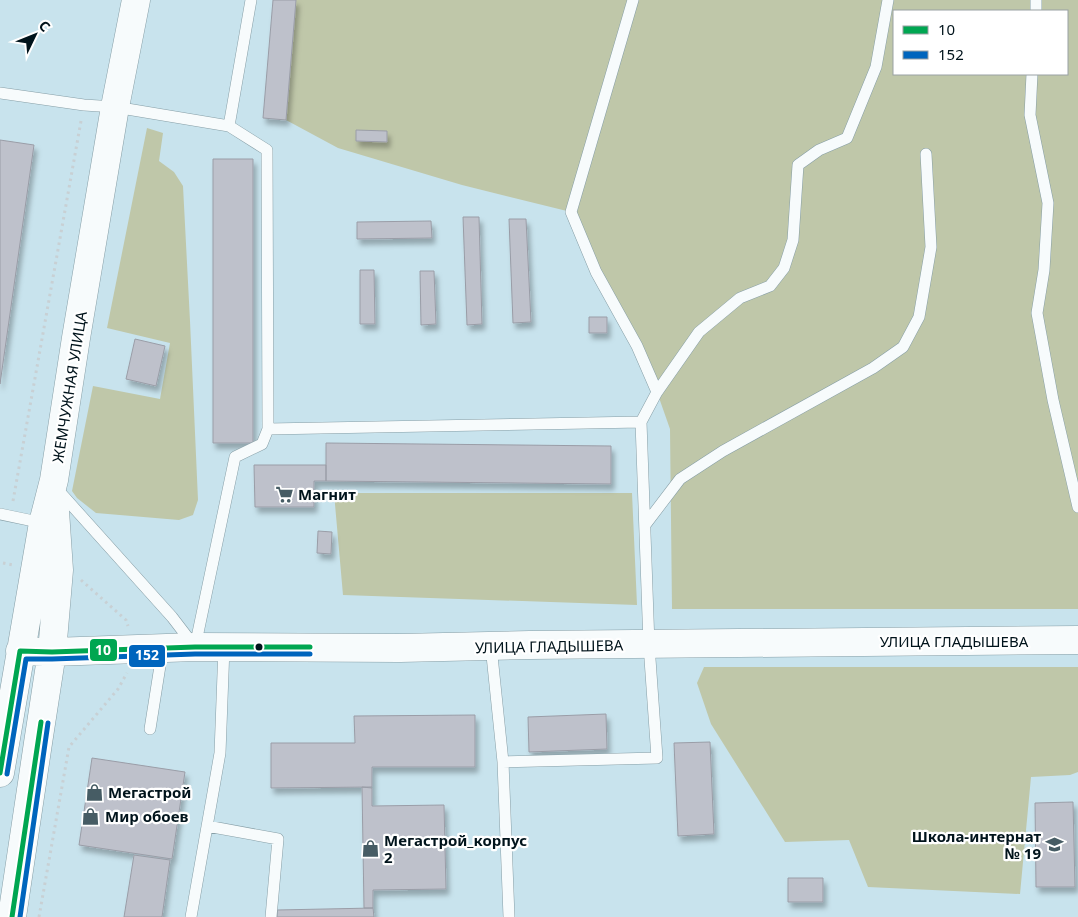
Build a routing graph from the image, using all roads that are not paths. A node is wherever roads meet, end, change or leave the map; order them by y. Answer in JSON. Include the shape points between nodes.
{"nodes":[{"id":1,"x":136,"y":0,"type":"edge"},
{"id":2,"x":251,"y":0,"type":"edge"},
{"id":3,"x":633,"y":0,"type":"edge"},
{"id":4,"x":888,"y":0,"type":"edge"},
{"id":5,"x":1032,"y":75,"type":"edge"},
{"id":6,"x":0,"y":93,"type":"edge"},
{"id":7,"x":115,"y":107,"type":"junction"},
{"id":8,"x":229,"y":126,"type":"junction"},
{"id":9,"x":926,"y":154,"type":"dead end"},
{"id":10,"x":656,"y":392,"type":"junction"},
{"id":11,"x":641,"y":422,"type":"junction"},
{"id":12,"x":268,"y":429,"type":"junction"},
{"id":13,"x":54,"y":482,"type":"junction"},
{"id":14,"x":1078,"y":507,"type":"edge"},
{"id":15,"x":5,"y":515,"type":"edge"},
{"id":16,"x":43,"y":523,"type":"junction"},
{"id":17,"x":645,"y":525,"type":"junction"},
{"id":18,"x":1078,"y":640,"type":"edge"},
{"id":19,"x":649,"y":645,"type":"junction"},
{"id":20,"x":491,"y":646,"type":"junction"},
{"id":21,"x":195,"y":647,"type":"junction"},
{"id":22,"x":224,"y":647,"type":"junction"},
{"id":23,"x":163,"y":648,"type":"junction"},
{"id":24,"x":20,"y":651,"type":"junction"},
{"id":25,"x":52,"y":652,"type":"junction"},
{"id":26,"x":150,"y":729,"type":"dead end"},
{"id":27,"x":503,"y":762,"type":"junction"},
{"id":28,"x":0,"y":773,"type":"edge"},
{"id":29,"x":207,"y":826,"type":"junction"},
{"id":30,"x":12,"y":917,"type":"edge"},
{"id":31,"x":191,"y":917,"type":"edge"},
{"id":32,"x":271,"y":917,"type":"edge"},
{"id":33,"x":509,"y":917,"type":"edge"}],
"edges":[{"from":1,"to":7,"type":"main road","name":"ЖЕМЧУЖНАЯ УЛИЦА"},
{"from":2,"to":8,"type":"lane"},
{"from":3,"to":10,"type":"lane","via":[[571,212],[596,272],[637,346]]},
{"from":4,"to":10,"type":"lane","via":[[876,68],[847,138],[819,150],[798,165],[792,240],[784,268],[770,286],[740,298],[699,332]]},
{"from":5,"to":14,"type":"lane","via":[[1030,115],[1048,204],[1044,270],[1037,313]]},
{"from":6,"to":7,"type":"lane"},
{"from":7,"to":8,"type":"lane"},
{"from":7,"to":13,"type":"main road","name":"ЖЕМЧУЖНАЯ УЛИЦА"},
{"from":8,"to":12,"type":"lane","via":[[268,150]]},
{"from":9,"to":17,"type":"lane","via":[[931,247],[919,317],[903,347],[873,368],[723,451],[680,480]]},
{"from":10,"to":11,"type":"lane"},
{"from":11,"to":12,"type":"lane"},
{"from":11,"to":17,"type":"lane"},
{"from":12,"to":21,"type":"lane","via":[[262,444],[235,457]]},
{"from":13,"to":16,"type":"main road","name":"ЖЕМЧУЖНАЯ УЛИЦА"},
{"from":13,"to":21,"type":"lane"},
{"from":13,"to":25,"type":"main road","via":[[59,570],[68,586]]},
{"from":15,"to":16,"type":"lane"},
{"from":16,"to":24,"type":"main road","name":"ЖЕМЧУЖНАЯ УЛИЦА"},
{"from":17,"to":19,"type":"lane"},
{"from":18,"to":19,"type":"main road","name":"УЛИЦА ГЛАДЫШЕВА"},
{"from":19,"to":20,"type":"main road","name":"УЛИЦА ГЛАДЫШЕВА"},
{"from":19,"to":27,"type":"lane","via":[[657,758]]},
{"from":20,"to":22,"type":"main road","name":"УЛИЦА ГЛАДЫШЕВА"},
{"from":20,"to":27,"type":"lane"},
{"from":21,"to":22,"type":"main road","name":"УЛИЦА ГЛАДЫШЕВА"},
{"from":21,"to":23,"type":"main road","name":"УЛИЦА ГЛАДЫШЕВА"},
{"from":22,"to":29,"type":"lane","via":[[220,753]]},
{"from":23,"to":25,"type":"main road","name":"УЛИЦА ГЛАДЫШЕВА"},
{"from":23,"to":26,"type":"lane"},
{"from":24,"to":25,"type":"main road","name":"УЛИЦА ГЛАДЫШЕВА"},
{"from":24,"to":28,"type":"main road","name":"ЖЕМЧУЖНАЯ УЛИЦА"},
{"from":25,"to":30,"type":"main road"},
{"from":27,"to":33,"type":"lane"},
{"from":29,"to":31,"type":"lane"},
{"from":29,"to":32,"type":"lane","via":[[278,838]]}]}
